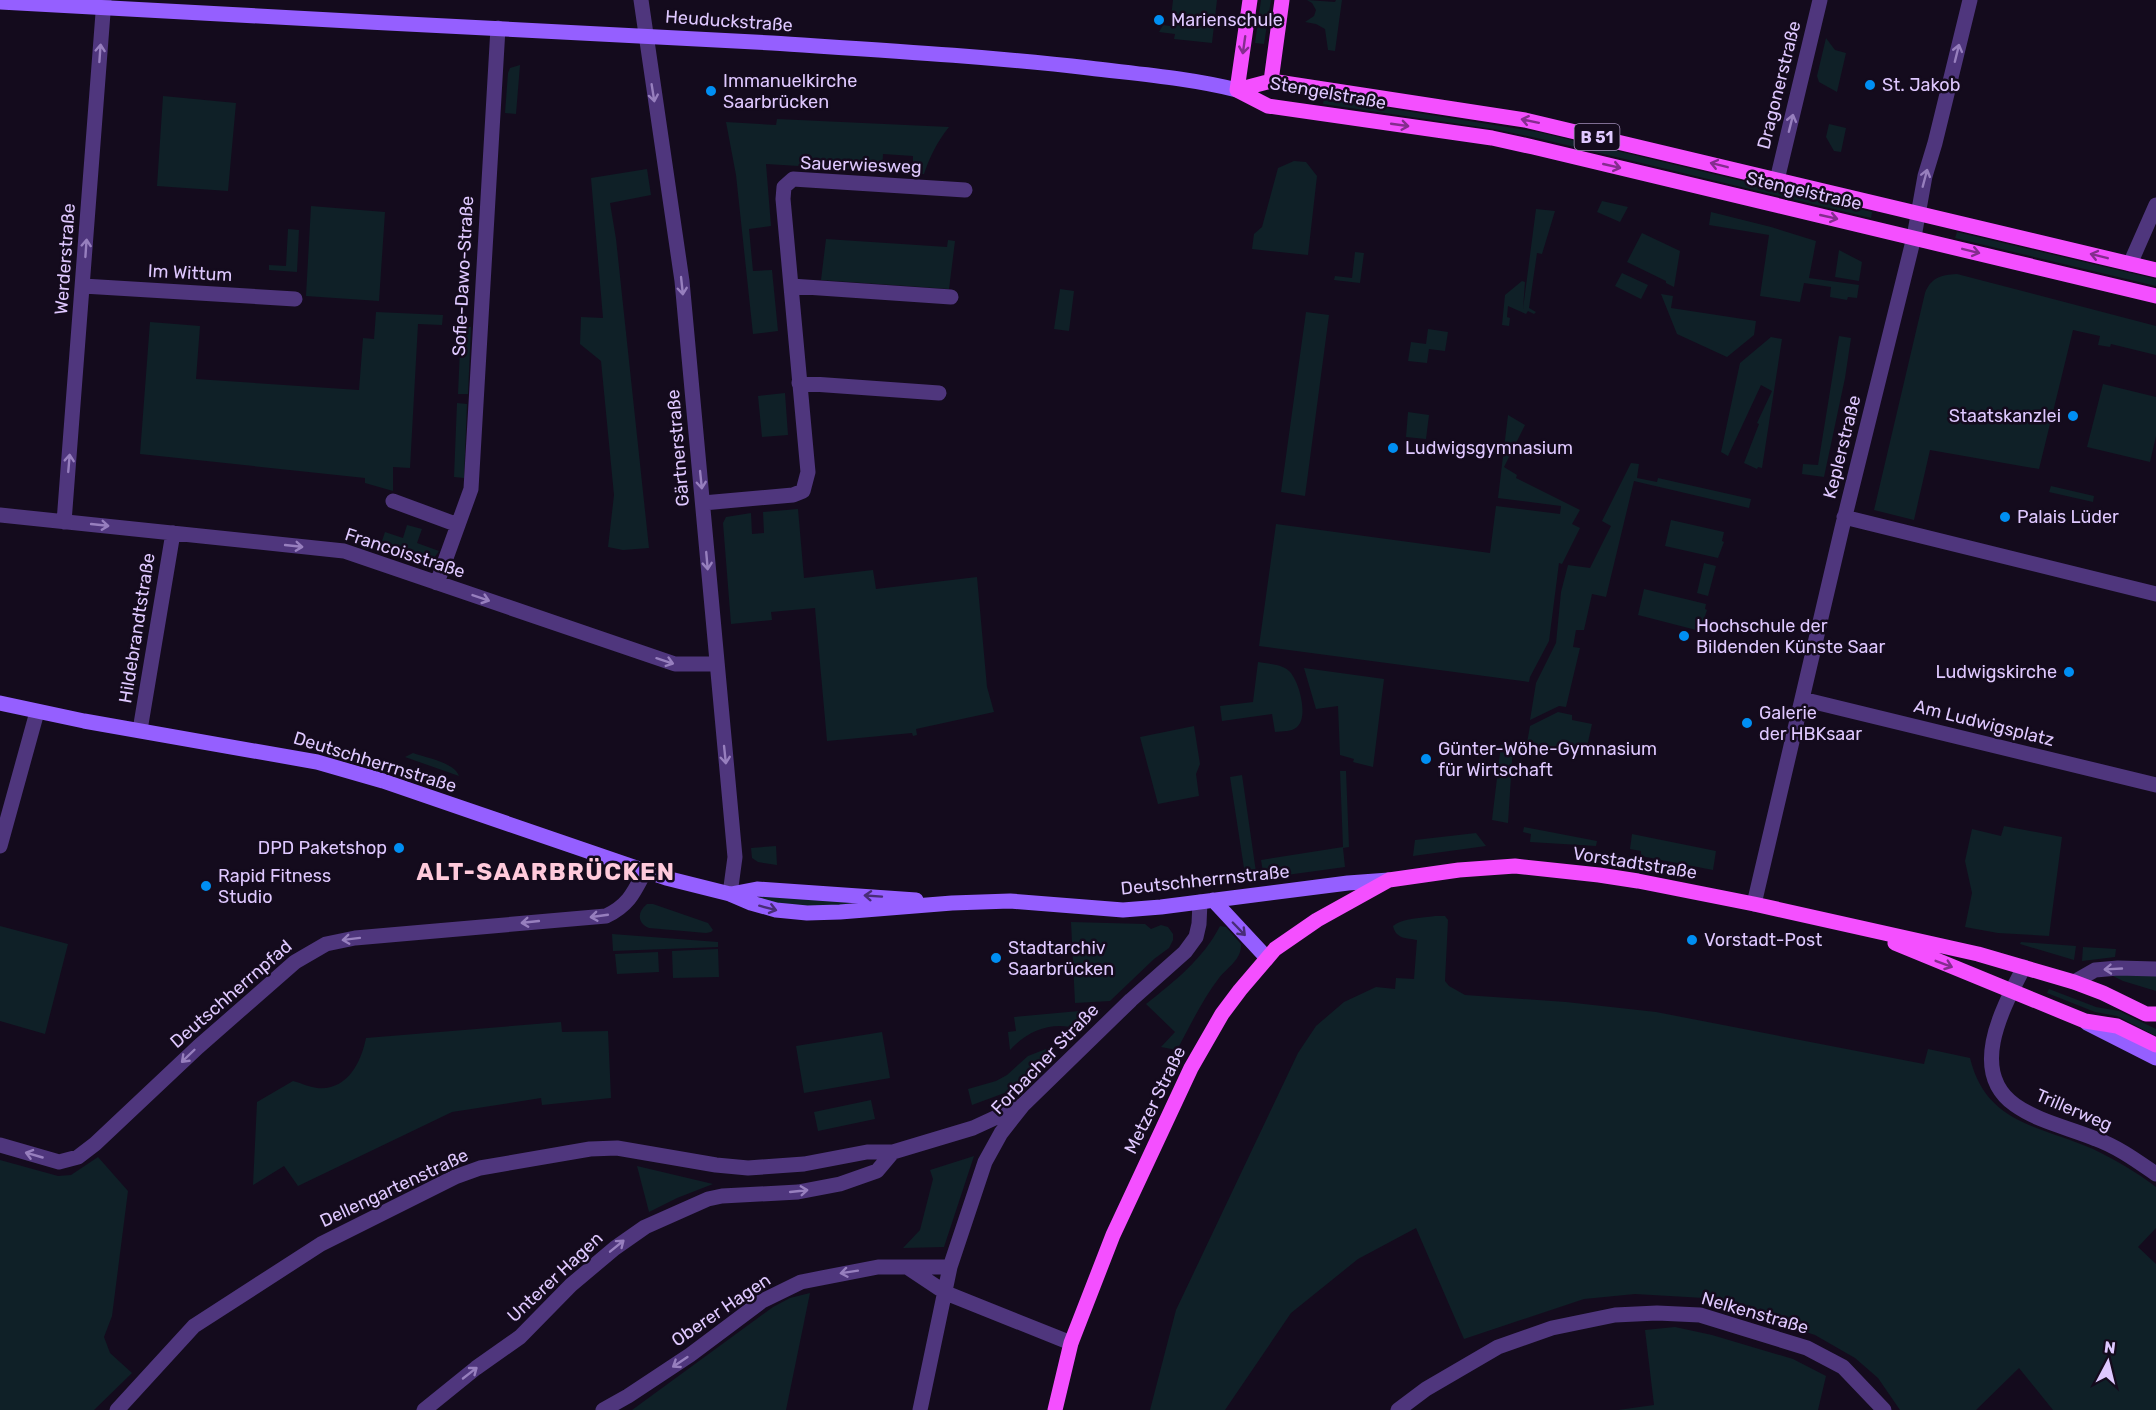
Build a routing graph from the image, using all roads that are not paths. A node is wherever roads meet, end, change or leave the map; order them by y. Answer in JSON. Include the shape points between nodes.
{"nodes":[{"id":1,"x":641,"y":0,"type":"edge"},
{"id":2,"x":1250,"y":0,"type":"edge"},
{"id":3,"x":1282,"y":0,"type":"edge"},
{"id":4,"x":1820,"y":0,"type":"edge"},
{"id":5,"x":1970,"y":0,"type":"edge"},
{"id":6,"x":0,"y":2,"type":"edge"},
{"id":7,"x":104,"y":4,"type":"edge"},
{"id":8,"x":498,"y":28,"type":"junction"},
{"id":9,"x":645,"y":35,"type":"junction"},
{"id":10,"x":1271,"y":81,"type":"junction"},
{"id":11,"x":1237,"y":90,"type":"junction"},
{"id":12,"x":1777,"y":180,"type":"junction"},
{"id":13,"x":965,"y":190,"type":"dead end"},
{"id":14,"x":2156,"y":205,"type":"edge"},
{"id":15,"x":1919,"y":213,"type":"junction"},
{"id":16,"x":1914,"y":237,"type":"junction"},
{"id":17,"x":2130,"y":264,"type":"junction"},
{"id":18,"x":2156,"y":270,"type":"edge"},
{"id":19,"x":83,"y":286,"type":"junction"},
{"id":20,"x":791,"y":286,"type":"junction"},
{"id":21,"x":2156,"y":296,"type":"edge"},
{"id":22,"x":951,"y":297,"type":"dead end"},
{"id":23,"x":295,"y":298,"type":"dead end"},
{"id":24,"x":799,"y":383,"type":"junction"},
{"id":25,"x":939,"y":393,"type":"dead end"},
{"id":26,"x":393,"y":501,"type":"dead end"},
{"id":27,"x":703,"y":503,"type":"junction"},
{"id":28,"x":0,"y":515,"type":"edge"},
{"id":29,"x":1845,"y":517,"type":"junction"},
{"id":30,"x":64,"y":522,"type":"junction"},
{"id":31,"x":458,"y":525,"type":"junction"},
{"id":32,"x":173,"y":533,"type":"junction"},
{"id":33,"x":438,"y":583,"type":"junction"},
{"id":34,"x":2156,"y":594,"type":"edge"},
{"id":35,"x":716,"y":664,"type":"junction"},
{"id":36,"x":1802,"y":699,"type":"junction"},
{"id":37,"x":0,"y":703,"type":"edge"},
{"id":38,"x":37,"y":712,"type":"junction"},
{"id":39,"x":140,"y":730,"type":"junction"},
{"id":40,"x":2156,"y":785,"type":"edge"},
{"id":41,"x":0,"y":846,"type":"edge"},
{"id":42,"x":645,"y":871,"type":"junction"},
{"id":43,"x":1389,"y":880,"type":"junction"},
{"id":44,"x":730,"y":894,"type":"junction"},
{"id":45,"x":1206,"y":901,"type":"junction"},
{"id":46,"x":1754,"y":904,"type":"junction"},
{"id":47,"x":1872,"y":932,"type":"junction"},
{"id":48,"x":1266,"y":957,"type":"junction"},
{"id":49,"x":2024,"y":967,"type":"junction"},
{"id":50,"x":2156,"y":969,"type":"edge"},
{"id":51,"x":2074,"y":982,"type":"junction"},
{"id":52,"x":2012,"y":990,"type":"junction"},
{"id":53,"x":2153,"y":1016,"type":"edge"},
{"id":54,"x":2085,"y":1021,"type":"junction"},
{"id":55,"x":2156,"y":1045,"type":"edge"},
{"id":56,"x":2156,"y":1058,"type":"edge"},
{"id":57,"x":1023,"y":1105,"type":"junction"},
{"id":58,"x":0,"y":1145,"type":"edge"},
{"id":59,"x":892,"y":1152,"type":"junction"},
{"id":60,"x":2156,"y":1174,"type":"edge"},
{"id":61,"x":907,"y":1267,"type":"junction"},
{"id":62,"x":950,"y":1267,"type":"junction"},
{"id":63,"x":946,"y":1293,"type":"junction"},
{"id":64,"x":1071,"y":1343,"type":"junction"},
{"id":65,"x":117,"y":1410,"type":"edge"},
{"id":66,"x":424,"y":1410,"type":"edge"},
{"id":67,"x":603,"y":1410,"type":"edge"},
{"id":68,"x":921,"y":1410,"type":"edge"},
{"id":69,"x":1055,"y":1410,"type":"edge"},
{"id":70,"x":1398,"y":1410,"type":"edge"},
{"id":71,"x":1884,"y":1410,"type":"edge"}],
"edges":[{"from":1,"to":9,"type":"street","name":"Gärtnerstraße"},
{"from":2,"to":11,"type":"main road","one_way":true},
{"from":3,"to":10,"type":"main road"},
{"from":12,"to":4,"type":"street","name":"Dragonerstraße","one_way":true},
{"from":15,"to":5,"type":"street","name":"Keplerstraße","one_way":true},
{"from":6,"to":7,"type":"main road","name":"Heuduckstraße"},
{"from":7,"to":8,"type":"main road","name":"Heuduckstraße"},
{"from":19,"to":7,"type":"street","name":"Werderstraße","one_way":true},
{"from":8,"to":9,"type":"main road","name":"Heuduckstraße"},
{"from":8,"to":31,"type":"street","name":"Sofie-Dawo-Straße","via":[[472,479]]},
{"from":9,"to":11,"type":"main road","name":"Heuduckstraße","via":[[1007,59]]},
{"from":9,"to":27,"type":"street","name":"Gärtnerstraße","one_way":true,"via":[[682,281]]},
{"from":10,"to":11,"type":"main road","name":"Stengelstraße","number":"B 51"},
{"from":12,"to":10,"type":"main road","name":"Stengelstraße","number":"B 51","one_way":true,"via":[[1525,120]]},
{"from":11,"to":16,"type":"main road","name":"Stengelstraße","number":"B 51","one_way":true,"via":[[1268,106],[1492,138]]},
{"from":12,"to":15,"type":"main road","name":"Stengelstraße","number":"B 51"},
{"from":13,"to":20,"type":"street","name":"Sauerwiesweg","via":[[793,179],[784,187],[783,199]]},
{"from":14,"to":17,"type":"street"},
{"from":15,"to":16,"type":"street","name":"Keplerstraße"},
{"from":17,"to":15,"type":"main road","name":"Stengelstraße","number":"B 51","one_way":true},
{"from":16,"to":21,"type":"main road","name":"Stengelstraße","number":"B 51","one_way":true},
{"from":16,"to":29,"type":"street","name":"Keplerstraße"},
{"from":17,"to":18,"type":"main road","name":"Stengelstraße","number":"B 51"},
{"from":19,"to":23,"type":"street","name":"Im Wittum"},
{"from":30,"to":19,"type":"street","name":"Werderstraße","one_way":true},
{"from":20,"to":22,"type":"street"},
{"from":20,"to":24,"type":"street","name":"Sauerwiesweg"},
{"from":24,"to":25,"type":"street"},
{"from":24,"to":27,"type":"street","name":"Sauerwiesweg","via":[[808,472],[803,491]]},
{"from":26,"to":31,"type":"street"},
{"from":27,"to":35,"type":"street","name":"Gärtnerstraße","one_way":true},
{"from":28,"to":30,"type":"street","name":"Francoisstraße"},
{"from":29,"to":34,"type":"street"},
{"from":29,"to":36,"type":"street","name":"Keplerstraße"},
{"from":30,"to":32,"type":"street","name":"Francoisstraße","one_way":true},
{"from":31,"to":33,"type":"street","name":"Sofie-Dawo-Straße"},
{"from":32,"to":33,"type":"street","name":"Francoisstraße","one_way":true,"via":[[344,551]]},
{"from":32,"to":39,"type":"street","name":"Hildebrandtstraße"},
{"from":33,"to":35,"type":"street","name":"Francoisstraße","one_way":true,"via":[[675,664]]},
{"from":35,"to":44,"type":"street","name":"Gärtnerstraße","one_way":true,"via":[[735,857]]},
{"from":36,"to":40,"type":"street","name":"Am Ludwigsplatz"},
{"from":36,"to":46,"type":"street","name":"Keplerstraße"},
{"from":37,"to":38,"type":"main road","name":"Deutschherrnstraße"},
{"from":38,"to":39,"type":"main road","name":"Deutschherrnstraße"},
{"from":38,"to":41,"type":"street"},
{"from":39,"to":42,"type":"main road","name":"Deutschherrnstraße","via":[[317,762]]},
{"from":42,"to":44,"type":"main road","name":"Deutschherrnstraße"},
{"from":42,"to":58,"type":"street","name":"Deutschherrnpfad","one_way":true,"via":[[620,909],[606,916],[355,938],[326,944],[295,962],[245,1004],[78,1157],[59,1162]]},
{"from":43,"to":45,"type":"main road","name":"Deutschherrnstraße"},
{"from":43,"to":46,"type":"main road","name":"Vorstadtstraße","via":[[1515,866],[1619,878]]},
{"from":43,"to":48,"type":"main road","name":"Metzer Straße","via":[[1311,924]]},
{"from":44,"to":45,"type":"main road","name":"Deutschherrnstraße","via":[[757,889],[1123,910]]},
{"from":45,"to":48,"type":"main road","one_way":true},
{"from":45,"to":57,"type":"street","name":"Forbacher Straße","via":[[1196,936],[1185,952]]},
{"from":46,"to":47,"type":"main road","name":"Vorstadtstraße"},
{"from":47,"to":49,"type":"main road","name":"Vorstadtstraße"},
{"from":47,"to":52,"type":"main road","name":"Vorstadtstraße","one_way":true},
{"from":48,"to":64,"type":"main road","name":"Metzer Straße","via":[[1222,1014],[1191,1068],[1113,1235]]},
{"from":49,"to":51,"type":"main road","name":"Vorstadtstraße"},
{"from":49,"to":52,"type":"street","name":"Trillerweg"},
{"from":50,"to":51,"type":"street","one_way":true,"via":[[2095,970]]},
{"from":51,"to":53,"type":"main road","name":"Vorstadtstraße"},
{"from":52,"to":54,"type":"main road","name":"Vorstadtstraße"},
{"from":52,"to":60,"type":"street","name":"Trillerweg","via":[[1992,1048],[1991,1069],[1998,1087],[2014,1105],[2099,1140]]},
{"from":54,"to":55,"type":"main road","via":[[2117,1026]]},
{"from":54,"to":56,"type":"main road","name":"Vorstadtstraße"},
{"from":57,"to":59,"type":"street","name":"Dellengartenstraße","via":[[973,1128]]},
{"from":57,"to":62,"type":"street","name":"Forbacher Straße","via":[[985,1162]]},
{"from":59,"to":65,"type":"street","name":"Dellengartenstraße","via":[[748,1168],[617,1148],[590,1149],[480,1168],[321,1244],[194,1326]]},
{"from":66,"to":59,"type":"street","name":"Unterer Hagen","one_way":true,"via":[[520,1337],[571,1285],[645,1227],[722,1196],[798,1192],[840,1184],[877,1171]]},
{"from":61,"to":62,"type":"street","name":"Oberer Hagen"},
{"from":61,"to":63,"type":"street"},
{"from":61,"to":67,"type":"street","name":"Oberer Hagen","one_way":true,"via":[[878,1267],[801,1282],[762,1301],[690,1355]]},
{"from":62,"to":63,"type":"street","name":"Forbacher Straße"},
{"from":63,"to":64,"type":"street"},
{"from":63,"to":68,"type":"street","name":"Forbacher Straße"},
{"from":64,"to":69,"type":"main road","name":"Metzer Straße"},
{"from":70,"to":71,"type":"street","name":"Nelkenstraße","via":[[1498,1347],[1552,1328],[1657,1313],[1700,1315],[1808,1347],[1843,1368]]}]}
